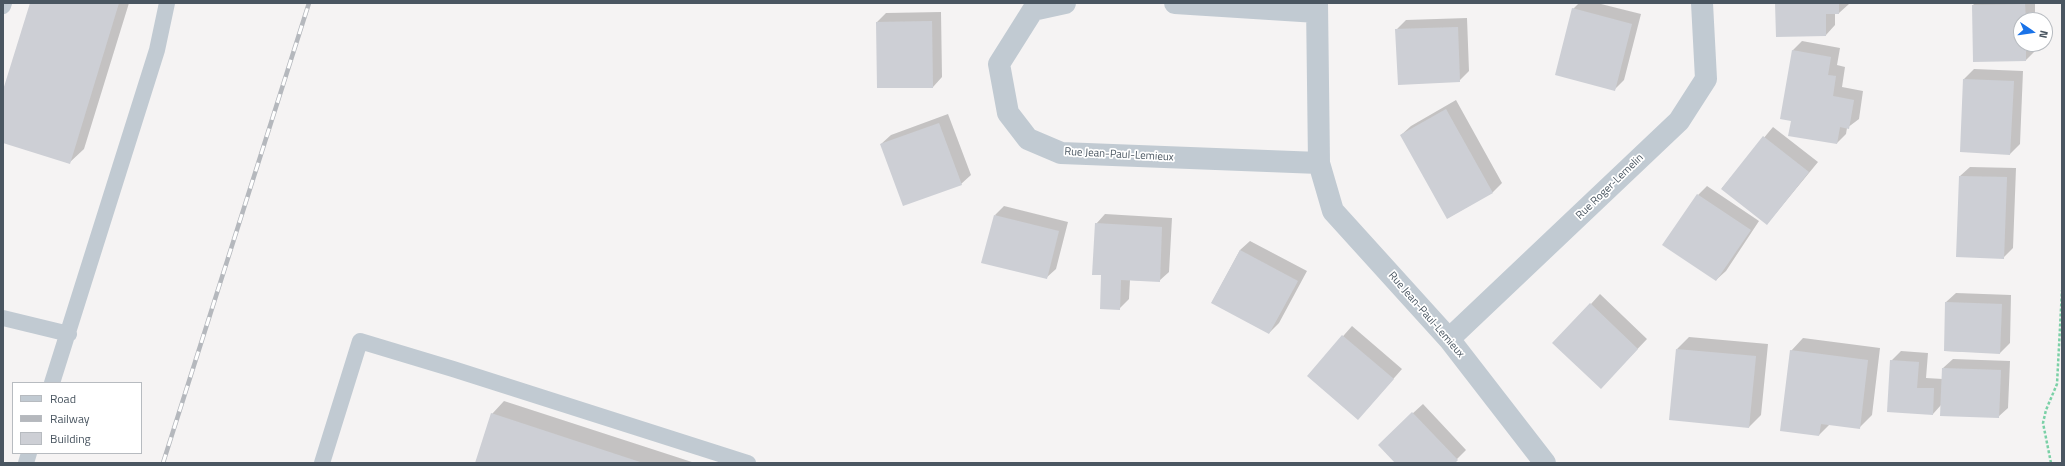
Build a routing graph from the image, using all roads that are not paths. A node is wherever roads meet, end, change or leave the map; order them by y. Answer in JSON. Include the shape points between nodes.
{"nodes":[{"id":1,"x":167,"y":3,"type":"edge"},
{"id":2,"x":1065,"y":3,"type":"edge"},
{"id":3,"x":1175,"y":3,"type":"edge"},
{"id":4,"x":1702,"y":3,"type":"edge"},
{"id":5,"x":1317,"y":8,"type":"edge"},
{"id":6,"x":1319,"y":163,"type":"junction"},
{"id":7,"x":3,"y":318,"type":"edge"},
{"id":8,"x":69,"y":334,"type":"junction"},
{"id":9,"x":1449,"y":339,"type":"junction"},
{"id":10,"x":52,"y":382,"type":"edge"},
{"id":11,"x":322,"y":463,"type":"edge"},
{"id":12,"x":748,"y":463,"type":"edge"},
{"id":13,"x":1545,"y":463,"type":"edge"}],
"edges":[{"from":1,"to":8,"type":"lane","via":[[157,50]]},
{"from":2,"to":6,"type":"street","name":"Rue Jean-Paul-Lemieux","via":[[1033,10],[999,64],[1008,113],[1028,139],[1061,153]]},
{"from":3,"to":5,"type":"street","name":"Rue Jean-Paul-Lemieux"},
{"from":4,"to":9,"type":"street","name":"Rue Roger-Lemelin","via":[[1706,79],[1678,121]]},
{"from":5,"to":6,"type":"street","name":"Rue Jean-Paul-Lemieux"},
{"from":6,"to":9,"type":"street","name":"Rue Jean-Paul-Lemieux","via":[[1333,211]]},
{"from":7,"to":8,"type":"lane"},
{"from":8,"to":10,"type":"lane"},
{"from":9,"to":13,"type":"street","name":"Rue Jean-Paul-Lemieux"},
{"from":11,"to":12,"type":"lane","via":[[360,341]]}]}
